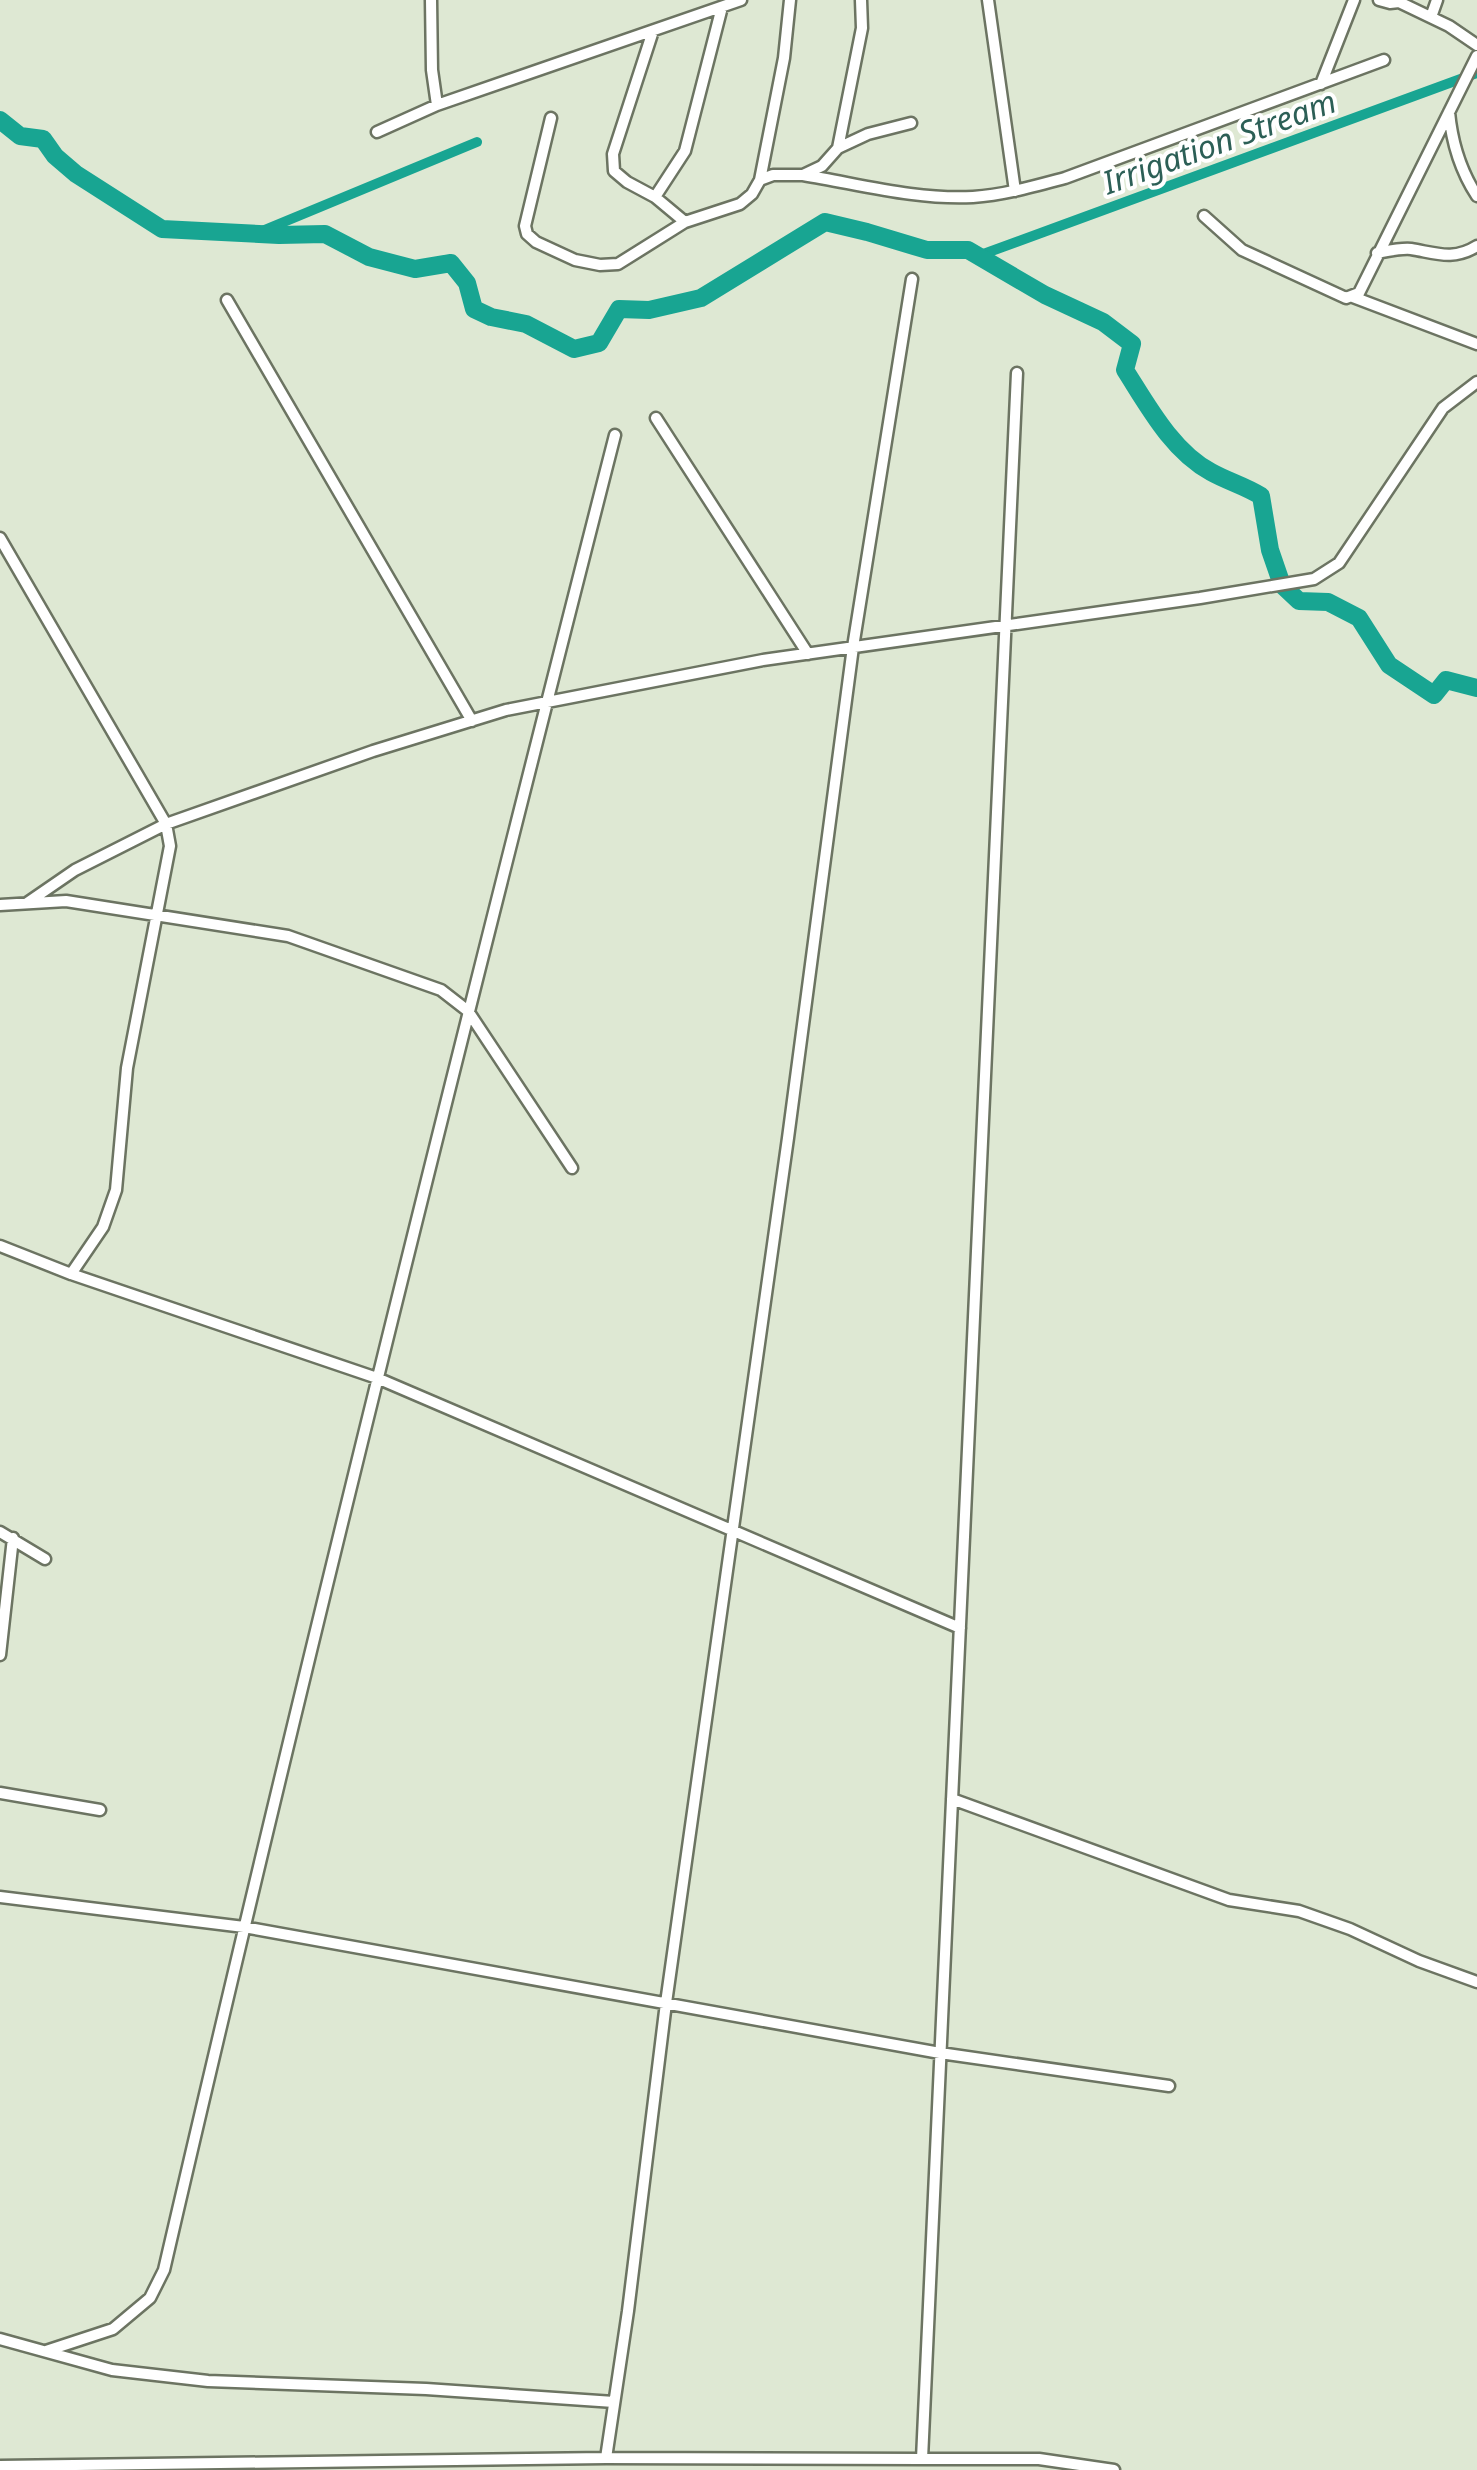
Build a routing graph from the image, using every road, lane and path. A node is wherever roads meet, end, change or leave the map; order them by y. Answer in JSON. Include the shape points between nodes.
{"nodes":[{"id":1,"x":430,"y":0,"type":"edge"},
{"id":2,"x":741,"y":0,"type":"edge"},
{"id":3,"x":790,"y":0,"type":"edge"},
{"id":4,"x":860,"y":0,"type":"edge"},
{"id":5,"x":988,"y":0,"type":"edge"},
{"id":6,"x":1354,"y":0,"type":"edge"},
{"id":7,"x":1379,"y":0,"type":"edge"},
{"id":8,"x":1437,"y":0,"type":"edge"},
{"id":9,"x":722,"y":7,"type":"junction"},
{"id":10,"x":1431,"y":17,"type":"junction"},
{"id":11,"x":652,"y":31,"type":"junction"},
{"id":12,"x":1477,"y":45,"type":"edge"},
{"id":13,"x":1477,"y":56,"type":"edge"},
{"id":14,"x":1384,"y":60,"type":"dead end"},
{"id":15,"x":1320,"y":84,"type":"junction"},
{"id":16,"x":437,"y":106,"type":"junction"},
{"id":17,"x":1449,"y":111,"type":"junction"},
{"id":18,"x":551,"y":118,"type":"dead end"},
{"id":19,"x":911,"y":123,"type":"dead end"},
{"id":20,"x":377,"y":132,"type":"dead end"},
{"id":21,"x":838,"y":148,"type":"junction"},
{"id":22,"x":803,"y":174,"type":"junction"},
{"id":23,"x":760,"y":180,"type":"junction"},
{"id":24,"x":1014,"y":192,"type":"junction"},
{"id":25,"x":1477,"y":196,"type":"edge"},
{"id":26,"x":655,"y":197,"type":"junction"},
{"id":27,"x":1204,"y":216,"type":"dead end"},
{"id":28,"x":685,"y":222,"type":"junction"},
{"id":29,"x":1476,"y":249,"type":"edge"},
{"id":30,"x":1377,"y":252,"type":"junction"},
{"id":31,"x":912,"y":279,"type":"dead end"},
{"id":32,"x":1353,"y":297,"type":"junction"},
{"id":33,"x":228,"y":300,"type":"dead end"},
{"id":34,"x":1477,"y":344,"type":"edge"},
{"id":35,"x":1017,"y":373,"type":"dead end"},
{"id":36,"x":1477,"y":382,"type":"edge"},
{"id":37,"x":656,"y":418,"type":"dead end"},
{"id":38,"x":615,"y":436,"type":"dead end"},
{"id":39,"x":0,"y":538,"type":"edge"},
{"id":40,"x":1006,"y":626,"type":"junction"},
{"id":41,"x":853,"y":647,"type":"junction"},
{"id":42,"x":808,"y":654,"type":"junction"},
{"id":43,"x":547,"y":702,"type":"junction"},
{"id":44,"x":472,"y":721,"type":"junction"},
{"id":45,"x":166,"y":824,"type":"junction"},
{"id":46,"x":27,"y":903,"type":"junction"},
{"id":47,"x":0,"y":905,"type":"edge"},
{"id":48,"x":157,"y":916,"type":"junction"},
{"id":49,"x":468,"y":1011,"type":"junction"},
{"id":50,"x":572,"y":1168,"type":"dead end"},
{"id":51,"x":0,"y":1246,"type":"edge"},
{"id":52,"x":71,"y":1274,"type":"junction"},
{"id":53,"x":376,"y":1378,"type":"junction"},
{"id":54,"x":733,"y":1529,"type":"junction"},
{"id":55,"x":0,"y":1532,"type":"edge"},
{"id":56,"x":13,"y":1538,"type":"junction"},
{"id":57,"x":45,"y":1559,"type":"dead end"},
{"id":58,"x":960,"y":1628,"type":"junction"},
{"id":59,"x":0,"y":1654,"type":"edge"},
{"id":60,"x":0,"y":1793,"type":"edge"},
{"id":61,"x":952,"y":1799,"type":"junction"},
{"id":62,"x":100,"y":1810,"type":"dead end"},
{"id":63,"x":0,"y":1897,"type":"edge"},
{"id":64,"x":244,"y":1927,"type":"junction"},
{"id":65,"x":1477,"y":1982,"type":"edge"},
{"id":66,"x":666,"y":2003,"type":"junction"},
{"id":67,"x":940,"y":2054,"type":"junction"},
{"id":68,"x":1169,"y":2086,"type":"dead end"},
{"id":69,"x":0,"y":2338,"type":"edge"},
{"id":70,"x":46,"y":2352,"type":"junction"},
{"id":71,"x":614,"y":2402,"type":"junction"},
{"id":72,"x":606,"y":2458,"type":"junction"},
{"id":73,"x":922,"y":2458,"type":"junction"},
{"id":74,"x":0,"y":2466,"type":"edge"},
{"id":75,"x":19,"y":2468,"type":"edge"},
{"id":76,"x":1114,"y":2470,"type":"edge"}],
"edges":[{"from":1,"to":16,"type":"street"},
{"from":2,"to":9,"type":"street"},
{"from":3,"to":23,"type":"street"},
{"from":4,"to":21,"type":"street","via":[[862,28]]},
{"from":5,"to":24,"type":"street"},
{"from":6,"to":15,"type":"street"},
{"from":7,"to":10,"type":"street"},
{"from":8,"to":10,"type":"street"},
{"from":9,"to":11,"type":"street"},
{"from":9,"to":26,"type":"street","via":[[685,151]]},
{"from":10,"to":12,"type":"street"},
{"from":11,"to":16,"type":"street"},
{"from":11,"to":26,"type":"street","via":[[613,154],[614,170]]},
{"from":13,"to":17,"type":"street"},
{"from":14,"to":15,"type":"street"},
{"from":15,"to":24,"type":"street"},
{"from":16,"to":20,"type":"street"},
{"from":17,"to":25,"type":"street","via":[[1464,176]]},
{"from":17,"to":30,"type":"street"},
{"from":18,"to":28,"type":"street","via":[[525,226],[536,242],[575,260],[618,264]]},
{"from":19,"to":21,"type":"street"},
{"from":21,"to":22,"type":"street"},
{"from":22,"to":23,"type":"street"},
{"from":22,"to":24,"type":"street","via":[[926,196]]},
{"from":23,"to":28,"type":"street","via":[[740,204]]},
{"from":26,"to":28,"type":"street"},
{"from":27,"to":32,"type":"street","via":[[1242,250]]},
{"from":29,"to":30,"type":"street"},
{"from":30,"to":32,"type":"street"},
{"from":31,"to":41,"type":"street"},
{"from":32,"to":34,"type":"street"},
{"from":33,"to":44,"type":"street"},
{"from":35,"to":40,"type":"street"},
{"from":36,"to":40,"type":"street","via":[[1443,408],[1340,563],[1314,579]]},
{"from":37,"to":42,"type":"street"},
{"from":38,"to":43,"type":"street"},
{"from":39,"to":45,"type":"street"},
{"from":40,"to":41,"type":"street"},
{"from":40,"to":58,"type":"street"},
{"from":41,"to":42,"type":"street"},
{"from":41,"to":54,"type":"street"},
{"from":42,"to":43,"type":"street"},
{"from":43,"to":44,"type":"street"},
{"from":43,"to":49,"type":"street"},
{"from":44,"to":45,"type":"street"},
{"from":45,"to":46,"type":"street"},
{"from":45,"to":48,"type":"street","via":[[170,846]]},
{"from":46,"to":47,"type":"street"},
{"from":46,"to":48,"type":"street","via":[[66,901]]},
{"from":48,"to":49,"type":"street","via":[[288,936],[441,990]]},
{"from":48,"to":52,"type":"street","via":[[127,1068],[116,1190],[103,1227]]},
{"from":49,"to":50,"type":"street"},
{"from":49,"to":53,"type":"street"},
{"from":51,"to":52,"type":"street"},
{"from":52,"to":53,"type":"street"},
{"from":53,"to":54,"type":"street"},
{"from":53,"to":64,"type":"street"},
{"from":54,"to":58,"type":"street"},
{"from":54,"to":66,"type":"street"},
{"from":55,"to":56,"type":"street"},
{"from":56,"to":57,"type":"street"},
{"from":56,"to":59,"type":"street"},
{"from":58,"to":61,"type":"street"},
{"from":60,"to":62,"type":"street"},
{"from":61,"to":65,"type":"street","via":[[1229,1900],[1299,1911]]},
{"from":61,"to":67,"type":"street"},
{"from":63,"to":64,"type":"street"},
{"from":64,"to":66,"type":"street"},
{"from":64,"to":70,"type":"street","via":[[164,2270],[150,2298],[113,2329]]},
{"from":66,"to":67,"type":"street"},
{"from":66,"to":71,"type":"street"},
{"from":67,"to":68,"type":"street"},
{"from":67,"to":73,"type":"street"},
{"from":69,"to":70,"type":"street"},
{"from":70,"to":71,"type":"street","via":[[112,2370],[208,2380]]},
{"from":71,"to":72,"type":"street"},
{"from":72,"to":73,"type":"street"},
{"from":72,"to":75,"type":"street"},
{"from":73,"to":76,"type":"street","via":[[1039,2459]]},
{"from":74,"to":75,"type":"street"}]}
